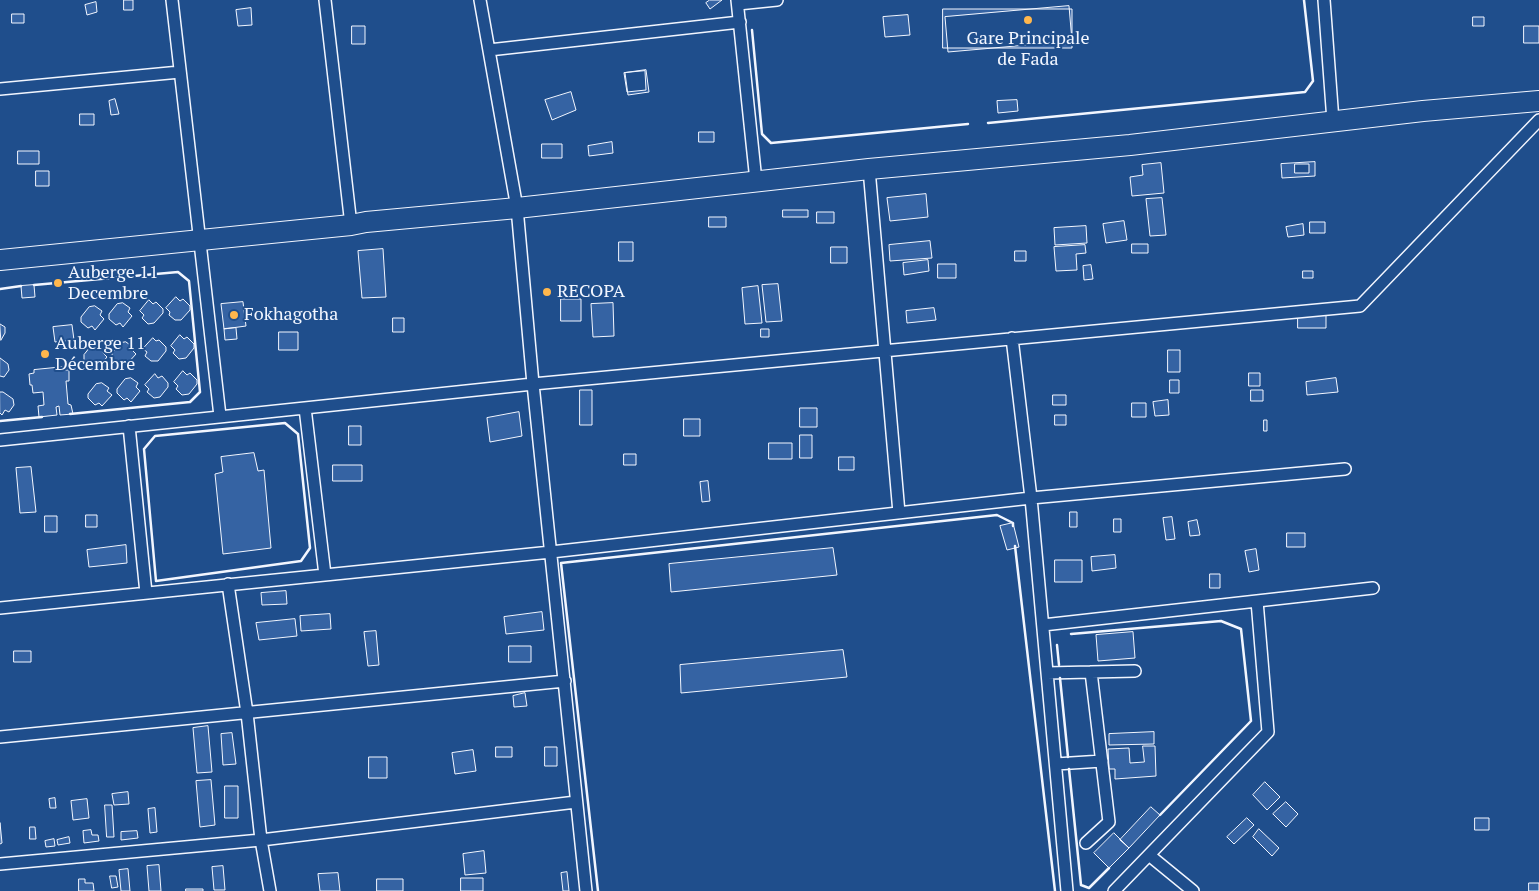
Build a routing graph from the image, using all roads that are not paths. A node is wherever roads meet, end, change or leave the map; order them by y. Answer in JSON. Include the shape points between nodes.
{"nodes":[{"id":1,"x":172,"y":0,"type":"edge"},
{"id":2,"x":325,"y":0,"type":"edge"},
{"id":3,"x":480,"y":0,"type":"edge"},
{"id":4,"x":777,"y":0,"type":"edge"},
{"id":5,"x":1324,"y":0,"type":"edge"},
{"id":6,"x":738,"y":2,"type":"edge"},
{"id":7,"x":740,"y":22,"type":"junction"},
{"id":8,"x":488,"y":50,"type":"junction"},
{"id":9,"x":180,"y":72,"type":"junction"},
{"id":10,"x":0,"y":89,"type":"edge"},
{"id":11,"x":1539,"y":101,"type":"edge"},
{"id":12,"x":1539,"y":120,"type":"edge"},
{"id":13,"x":1333,"y":121,"type":"junction"},
{"id":14,"x":869,"y":169,"type":"junction"},
{"id":15,"x":756,"y":180,"type":"junction"},
{"id":16,"x":516,"y":208,"type":"junction"},
{"id":17,"x":351,"y":225,"type":"junction"},
{"id":18,"x":199,"y":240,"type":"junction"},
{"id":19,"x":0,"y":260,"type":"edge"},
{"id":20,"x":1012,"y":338,"type":"junction"},
{"id":21,"x":885,"y":349,"type":"junction"},
{"id":22,"x":533,"y":384,"type":"junction"},
{"id":23,"x":305,"y":408,"type":"junction"},
{"id":24,"x":220,"y":416,"type":"junction"},
{"id":25,"x":129,"y":426,"type":"junction"},
{"id":26,"x":0,"y":440,"type":"edge"},
{"id":27,"x":1345,"y":469,"type":"dead end"},
{"id":28,"x":1031,"y":498,"type":"junction"},
{"id":29,"x":899,"y":513,"type":"junction"},
{"id":30,"x":551,"y":552,"type":"junction"},
{"id":31,"x":325,"y":575,"type":"junction"},
{"id":32,"x":228,"y":584,"type":"junction"},
{"id":33,"x":1374,"y":588,"type":"dead end"},
{"id":34,"x":146,"y":593,"type":"junction"},
{"id":35,"x":1257,"y":601,"type":"junction"},
{"id":36,"x":0,"y":608,"type":"edge"},
{"id":37,"x":1043,"y":625,"type":"junction"},
{"id":38,"x":1136,"y":671,"type":"dead end"},
{"id":39,"x":1091,"y":672,"type":"junction"},
{"id":40,"x":1048,"y":673,"type":"junction"},
{"id":41,"x":565,"y":681,"type":"junction"},
{"id":42,"x":247,"y":713,"type":"junction"},
{"id":43,"x":0,"y":737,"type":"edge"},
{"id":44,"x":1102,"y":761,"type":"junction"},
{"id":45,"x":1056,"y":764,"type":"junction"},
{"id":46,"x":576,"y":802,"type":"junction"},
{"id":47,"x":261,"y":840,"type":"junction"},
{"id":48,"x":1086,"y":844,"type":"dead end"},
{"id":49,"x":1149,"y":855,"type":"junction"},
{"id":50,"x":0,"y":864,"type":"edge"},
{"id":51,"x":270,"y":891,"type":"edge"},
{"id":52,"x":586,"y":891,"type":"edge"},
{"id":53,"x":1067,"y":891,"type":"edge"},
{"id":54,"x":1114,"y":891,"type":"edge"},
{"id":55,"x":1193,"y":891,"type":"edge"}],
"edges":[{"from":1,"to":9,"type":"street"},
{"from":2,"to":17,"type":"street"},
{"from":3,"to":8,"type":"street"},
{"from":4,"to":6,"type":"street"},
{"from":5,"to":13,"type":"street"},
{"from":6,"to":7,"type":"street"},
{"from":7,"to":8,"type":"street"},
{"from":7,"to":15,"type":"street"},
{"from":8,"to":16,"type":"street"},
{"from":9,"to":10,"type":"street"},
{"from":9,"to":18,"type":"street"},
{"from":11,"to":13,"type":"highway"},
{"from":12,"to":20,"type":"street","via":[[1360,306]]},
{"from":13,"to":14,"type":"highway","via":[[1130,145]]},
{"from":14,"to":15,"type":"highway"},
{"from":14,"to":21,"type":"street"},
{"from":15,"to":16,"type":"highway"},
{"from":16,"to":17,"type":"highway"},
{"from":16,"to":22,"type":"street"},
{"from":17,"to":18,"type":"highway"},
{"from":18,"to":19,"type":"highway"},
{"from":18,"to":24,"type":"street"},
{"from":20,"to":21,"type":"street"},
{"from":20,"to":28,"type":"street"},
{"from":21,"to":22,"type":"street"},
{"from":21,"to":29,"type":"street"},
{"from":22,"to":23,"type":"street"},
{"from":22,"to":30,"type":"street"},
{"from":23,"to":24,"type":"street"},
{"from":23,"to":31,"type":"street"},
{"from":24,"to":25,"type":"street"},
{"from":25,"to":26,"type":"street"},
{"from":25,"to":34,"type":"street"},
{"from":27,"to":28,"type":"street"},
{"from":28,"to":29,"type":"street"},
{"from":28,"to":37,"type":"street"},
{"from":29,"to":30,"type":"street"},
{"from":30,"to":31,"type":"street"},
{"from":30,"to":41,"type":"street"},
{"from":31,"to":32,"type":"street"},
{"from":32,"to":34,"type":"street"},
{"from":32,"to":42,"type":"street"},
{"from":33,"to":35,"type":"street"},
{"from":34,"to":36,"type":"street"},
{"from":35,"to":37,"type":"street"},
{"from":35,"to":49,"type":"street","via":[[1268,732]]},
{"from":37,"to":40,"type":"street"},
{"from":38,"to":39,"type":"street"},
{"from":39,"to":40,"type":"street"},
{"from":39,"to":44,"type":"street"},
{"from":40,"to":45,"type":"street"},
{"from":41,"to":42,"type":"street"},
{"from":41,"to":46,"type":"street"},
{"from":42,"to":43,"type":"street"},
{"from":42,"to":47,"type":"street"},
{"from":44,"to":45,"type":"street"},
{"from":44,"to":48,"type":"street","via":[[1109,822]]},
{"from":45,"to":53,"type":"street"},
{"from":46,"to":47,"type":"street"},
{"from":46,"to":52,"type":"street"},
{"from":47,"to":50,"type":"street"},
{"from":47,"to":51,"type":"street"},
{"from":49,"to":54,"type":"street"},
{"from":49,"to":55,"type":"street"}]}
